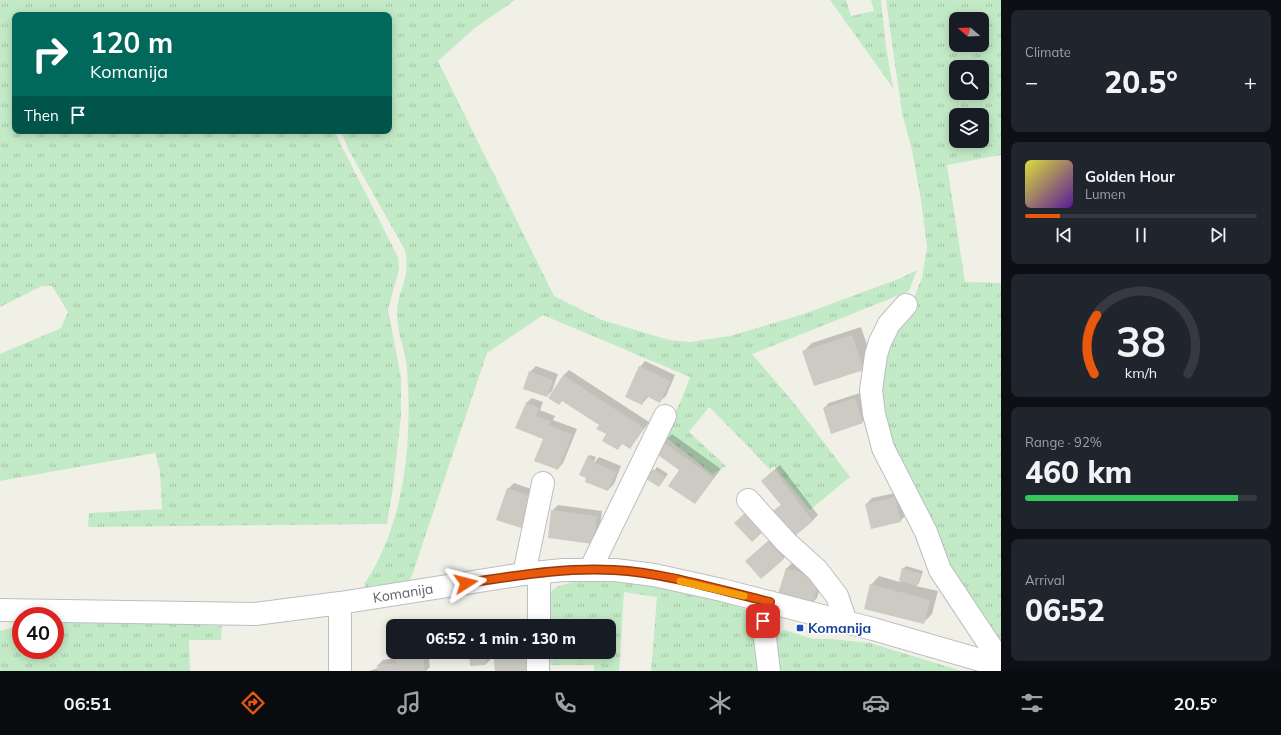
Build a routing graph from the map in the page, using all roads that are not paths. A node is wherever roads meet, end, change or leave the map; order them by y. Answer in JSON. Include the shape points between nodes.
{"nodes":[{"id":1,"x":906,"y":305,"type":"dead end"},
{"id":2,"x":665,"y":416,"type":"dead end"},
{"id":3,"x":543,"y":483,"type":"dead end"},
{"id":4,"x":748,"y":500,"type":"dead end"},
{"id":5,"x":590,"y":570,"type":"junction"},
{"id":6,"x":532,"y":574,"type":"junction"},
{"id":7,"x":770,"y":602,"type":"junction"},
{"id":8,"x":340,"y":604,"type":"junction"},
{"id":9,"x":0,"y":610,"type":"edge"},
{"id":10,"x":537,"y":619,"type":"edge"},
{"id":11,"x":846,"y":622,"type":"junction"},
{"id":12,"x":538,"y":659,"type":"edge"},
{"id":13,"x":1001,"y":662,"type":"edge"},
{"id":14,"x":1001,"y":666,"type":"edge"},
{"id":15,"x":340,"y":671,"type":"edge"},
{"id":16,"x":538,"y":671,"type":"edge"},
{"id":17,"x":770,"y":671,"type":"edge"}],
"edges":[{"from":1,"to":13,"type":"street","via":[[889,324],[876,355],[871,390],[883,448],[926,532],[940,570]]},
{"from":2,"to":5,"type":"street"},
{"from":3,"to":6,"type":"street"},
{"from":4,"to":11,"type":"street","via":[[786,542],[817,570],[837,596]]},
{"from":5,"to":6,"type":"street","name":"Komanija"},
{"from":5,"to":7,"type":"street","name":"Komanija","via":[[654,575]]},
{"from":6,"to":8,"type":"street","name":"Komanija"},
{"from":6,"to":10,"type":"street"},
{"from":7,"to":11,"type":"street","name":"Komanija"},
{"from":7,"to":17,"type":"street","via":[[763,621]]},
{"from":8,"to":9,"type":"street","name":"Komanija","via":[[255,614]]},
{"from":8,"to":15,"type":"street"},
{"from":11,"to":14,"type":"street","name":"Komanija"},
{"from":12,"to":16,"type":"street"}]}
